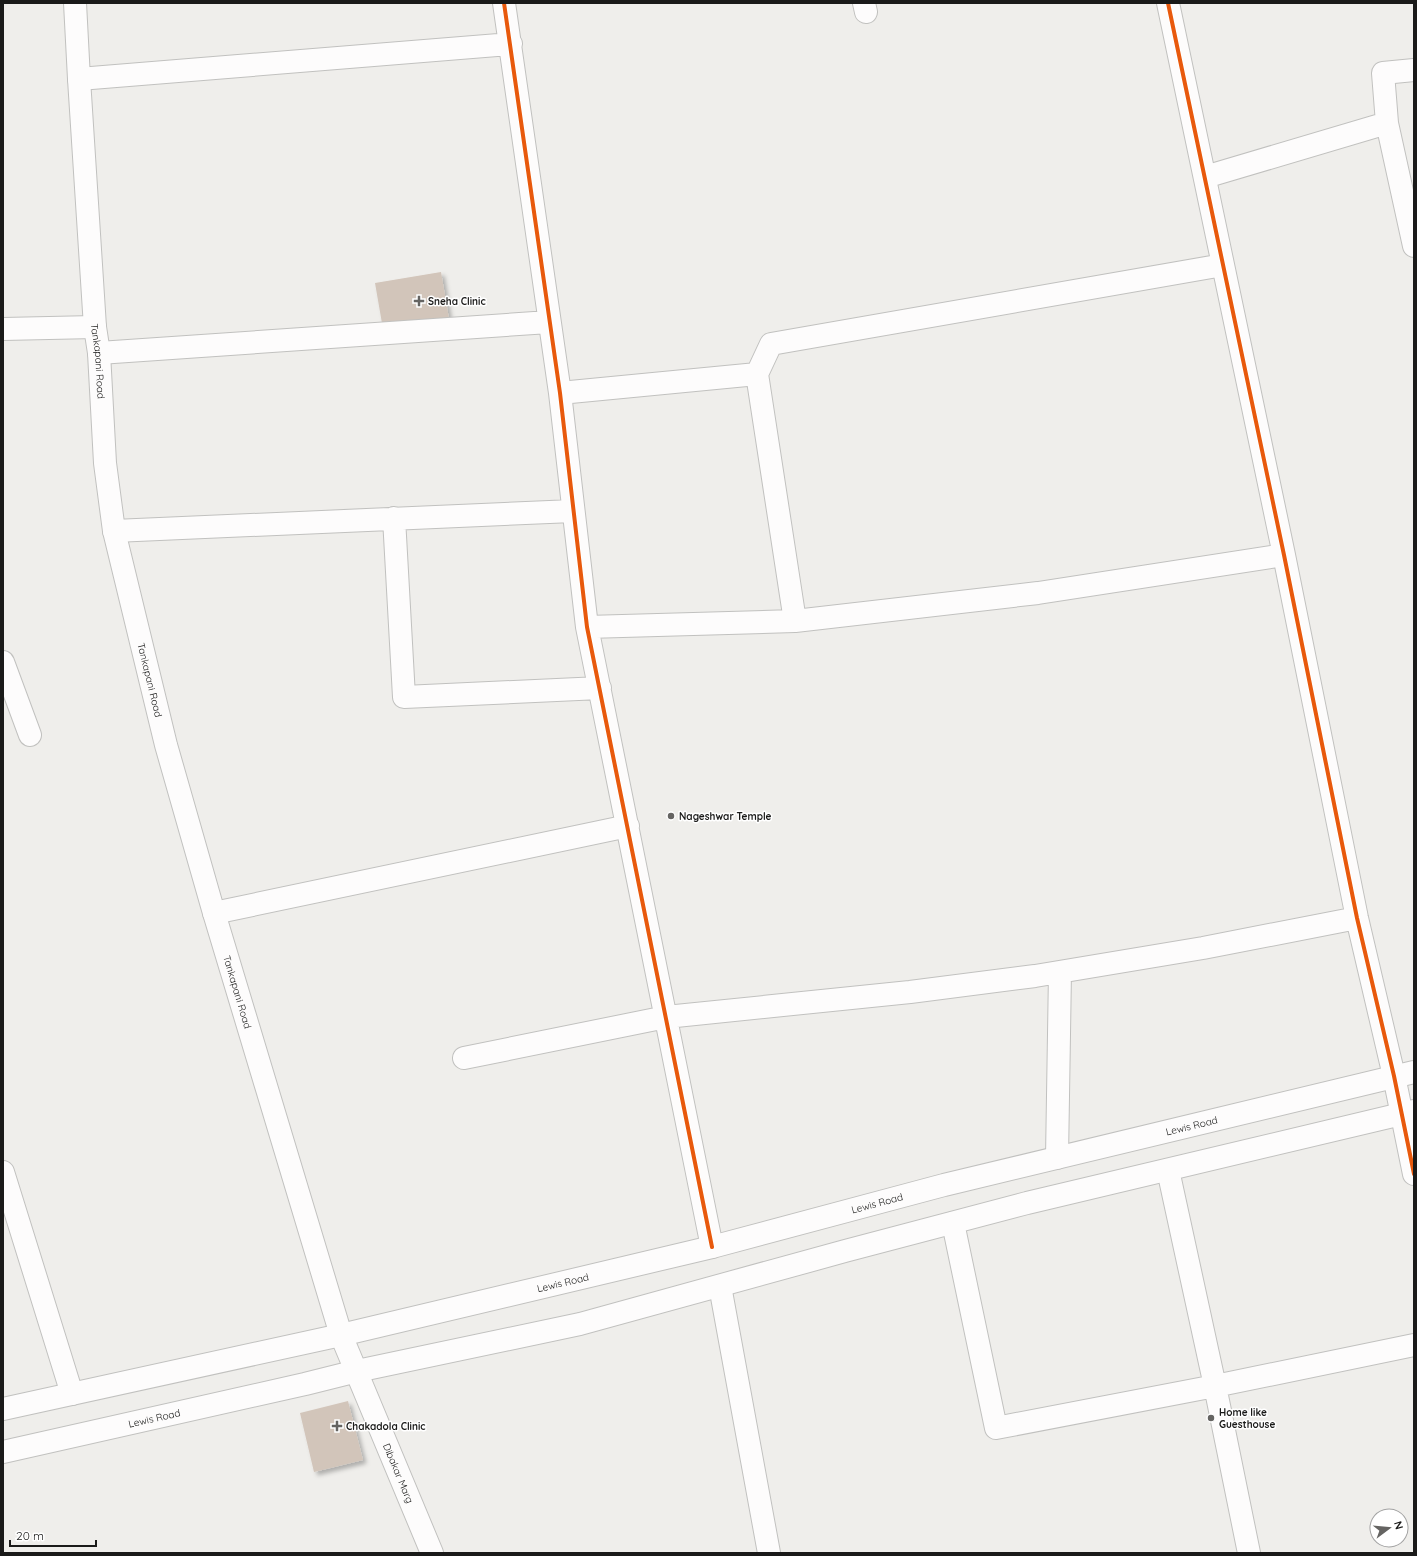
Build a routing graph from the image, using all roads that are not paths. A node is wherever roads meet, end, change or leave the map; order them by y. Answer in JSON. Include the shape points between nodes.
{"nodes":[{"id":1,"x":75,"y":3,"type":"edge"},
{"id":2,"x":504,"y":3,"type":"edge"},
{"id":3,"x":1168,"y":3,"type":"edge"},
{"id":4,"x":511,"y":44,"type":"junction"},
{"id":5,"x":1414,"y":70,"type":"edge"},
{"id":6,"x":78,"y":79,"type":"junction"},
{"id":7,"x":1387,"y":124,"type":"junction"},
{"id":8,"x":1205,"y":177,"type":"junction"},
{"id":9,"x":1414,"y":246,"type":"edge"},
{"id":10,"x":1223,"y":265,"type":"junction"},
{"id":11,"x":549,"y":322,"type":"junction"},
{"id":12,"x":95,"y":327,"type":"junction"},
{"id":13,"x":3,"y":328,"type":"edge"},
{"id":14,"x":99,"y":353,"type":"junction"},
{"id":15,"x":757,"y":374,"type":"junction"},
{"id":16,"x":560,"y":394,"type":"junction"},
{"id":17,"x":574,"y":511,"type":"junction"},
{"id":18,"x":394,"y":518,"type":"junction"},
{"id":19,"x":114,"y":531,"type":"junction"},
{"id":20,"x":1284,"y":555,"type":"junction"},
{"id":21,"x":796,"y":621,"type":"junction"},
{"id":22,"x":588,"y":627,"type":"junction"},
{"id":23,"x":3,"y":662,"type":"edge"},
{"id":24,"x":600,"y":688,"type":"junction"},
{"id":25,"x":30,"y":735,"type":"dead end"},
{"id":26,"x":628,"y":826,"type":"junction"},
{"id":27,"x":214,"y":913,"type":"junction"},
{"id":28,"x":1357,"y":918,"type":"junction"},
{"id":29,"x":1060,"y":972,"type":"junction"},
{"id":30,"x":666,"y":1017,"type":"junction"},
{"id":31,"x":464,"y":1058,"type":"dead end"},
{"id":32,"x":1404,"y":1074,"type":"edge"},
{"id":33,"x":1408,"y":1113,"type":"edge"},
{"id":34,"x":1057,"y":1158,"type":"junction"},
{"id":35,"x":1168,"y":1170,"type":"junction"},
{"id":36,"x":3,"y":1172,"type":"edge"},
{"id":37,"x":1414,"y":1174,"type":"edge"},
{"id":38,"x":953,"y":1223,"type":"junction"},
{"id":39,"x":712,"y":1247,"type":"junction"},
{"id":40,"x":720,"y":1286,"type":"junction"},
{"id":41,"x":341,"y":1335,"type":"junction"},
{"id":42,"x":1414,"y":1345,"type":"edge"},
{"id":43,"x":357,"y":1371,"type":"junction"},
{"id":44,"x":1215,"y":1386,"type":"junction"},
{"id":45,"x":72,"y":1394,"type":"junction"},
{"id":46,"x":3,"y":1409,"type":"edge"},
{"id":47,"x":3,"y":1452,"type":"edge"},
{"id":48,"x":432,"y":1553,"type":"edge"},
{"id":49,"x":769,"y":1553,"type":"edge"},
{"id":50,"x":1249,"y":1553,"type":"edge"}],
"edges":[{"from":1,"to":6,"type":"street","name":"Tankapani Road"},
{"from":2,"to":4,"type":"street"},
{"from":3,"to":8,"type":"street"},
{"from":4,"to":6,"type":"street"},
{"from":4,"to":11,"type":"street"},
{"from":5,"to":7,"type":"street","via":[[1383,73]]},
{"from":6,"to":12,"type":"street","name":"Tankapani Road"},
{"from":7,"to":8,"type":"street"},
{"from":7,"to":9,"type":"street"},
{"from":8,"to":10,"type":"street"},
{"from":10,"to":15,"type":"street","via":[[771,344]]},
{"from":10,"to":20,"type":"street"},
{"from":11,"to":14,"type":"street"},
{"from":11,"to":16,"type":"street"},
{"from":12,"to":13,"type":"street"},
{"from":12,"to":14,"type":"street","name":"Tankapani Road"},
{"from":14,"to":19,"type":"street","name":"Tankapani Road","via":[[105,463]]},
{"from":15,"to":16,"type":"street"},
{"from":15,"to":21,"type":"street"},
{"from":16,"to":17,"type":"street"},
{"from":17,"to":18,"type":"street"},
{"from":17,"to":22,"type":"street"},
{"from":18,"to":19,"type":"street"},
{"from":18,"to":24,"type":"street","via":[[404,697]]},
{"from":19,"to":27,"type":"street","name":"Tankapani Road","via":[[166,744]]},
{"from":20,"to":21,"type":"street","via":[[1038,592]]},
{"from":20,"to":28,"type":"street"},
{"from":21,"to":22,"type":"street"},
{"from":22,"to":24,"type":"street"},
{"from":23,"to":25,"type":"street"},
{"from":24,"to":26,"type":"street"},
{"from":26,"to":27,"type":"street"},
{"from":26,"to":30,"type":"street"},
{"from":27,"to":41,"type":"street","name":"Tankapani Road"},
{"from":28,"to":29,"type":"street"},
{"from":28,"to":32,"type":"street"},
{"from":29,"to":30,"type":"street","via":[[910,992]]},
{"from":29,"to":34,"type":"street"},
{"from":30,"to":31,"type":"street"},
{"from":30,"to":39,"type":"street"},
{"from":32,"to":33,"type":"street"},
{"from":32,"to":34,"type":"street","name":"Lewis Road"},
{"from":33,"to":35,"type":"street"},
{"from":33,"to":37,"type":"street"},
{"from":34,"to":39,"type":"street","name":"Lewis Road","via":[[944,1185]]},
{"from":35,"to":38,"type":"street"},
{"from":35,"to":44,"type":"street"},
{"from":36,"to":45,"type":"street"},
{"from":38,"to":40,"type":"street"},
{"from":38,"to":44,"type":"street","via":[[996,1428]]},
{"from":39,"to":41,"type":"street","name":"Lewis Road"},
{"from":40,"to":43,"type":"street","via":[[580,1324]]},
{"from":40,"to":49,"type":"street"},
{"from":41,"to":43,"type":"street","name":"Tankapani Road"},
{"from":41,"to":45,"type":"street","name":"Lewis Road"},
{"from":42,"to":44,"type":"street"},
{"from":43,"to":47,"type":"street","name":"Lewis Road"},
{"from":43,"to":48,"type":"street","name":"Dibakar Marg"},
{"from":44,"to":50,"type":"street"},
{"from":45,"to":46,"type":"street"}]}
